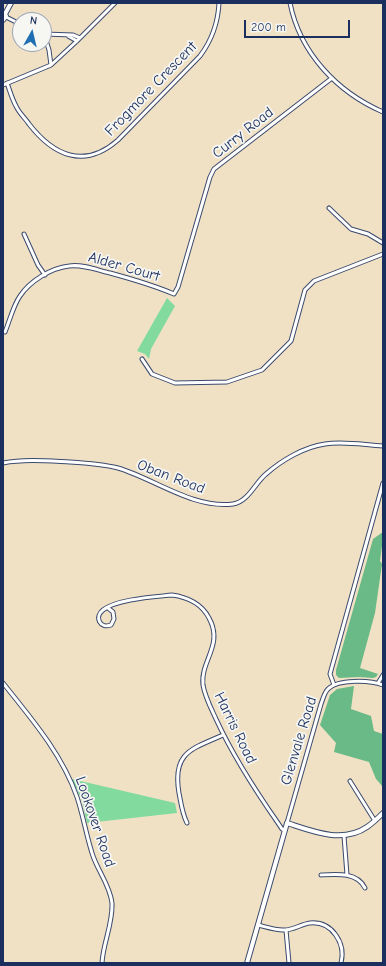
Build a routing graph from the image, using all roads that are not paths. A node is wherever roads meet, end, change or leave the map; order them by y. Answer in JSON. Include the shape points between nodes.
{"nodes":[{"id":1,"x":11,"y":3,"type":"edge"},
{"id":2,"x":115,"y":3,"type":"edge"},
{"id":3,"x":220,"y":3,"type":"edge"},
{"id":4,"x":290,"y":3,"type":"edge"},
{"id":5,"x":4,"y":16,"type":"edge"},
{"id":6,"x":52,"y":34,"type":"edge"},
{"id":7,"x":66,"y":35,"type":"junction"},
{"id":8,"x":80,"y":38,"type":"junction"},
{"id":9,"x":77,"y":42,"type":"junction"},
{"id":10,"x":49,"y":52,"type":"edge"},
{"id":11,"x":51,"y":65,"type":"junction"},
{"id":12,"x":332,"y":78,"type":"junction"},
{"id":13,"x":5,"y":84,"type":"edge"},
{"id":14,"x":383,"y":112,"type":"edge"},
{"id":15,"x":330,"y":208,"type":"dead end"},
{"id":16,"x":24,"y":234,"type":"dead end"},
{"id":17,"x":383,"y":242,"type":"edge"},
{"id":18,"x":383,"y":254,"type":"edge"},
{"id":19,"x":45,"y":275,"type":"junction"},
{"id":20,"x":174,"y":294,"type":"joint"},
{"id":21,"x":5,"y":332,"type":"dead end"},
{"id":22,"x":142,"y":359,"type":"dead end"},
{"id":23,"x":383,"y":446,"type":"edge"},
{"id":24,"x":3,"y":463,"type":"edge"},
{"id":25,"x":383,"y":483,"type":"edge"},
{"id":26,"x":108,"y":608,"type":"junction"},
{"id":27,"x":383,"y":675,"type":"edge"},
{"id":28,"x":3,"y":683,"type":"edge"},
{"id":29,"x":378,"y":683,"type":"junction"},
{"id":30,"x":334,"y":685,"type":"junction"},
{"id":31,"x":383,"y":685,"type":"edge"},
{"id":32,"x":223,"y":735,"type":"junction"},
{"id":33,"x":350,"y":780,"type":"dead end"},
{"id":34,"x":383,"y":813,"type":"edge"},
{"id":35,"x":375,"y":821,"type":"junction"},
{"id":36,"x":187,"y":823,"type":"dead end"},
{"id":37,"x":287,"y":823,"type":"junction"},
{"id":38,"x":285,"y":830,"type":"junction"},
{"id":39,"x":344,"y":836,"type":"junction"},
{"id":40,"x":321,"y":875,"type":"dead end"},
{"id":41,"x":347,"y":875,"type":"junction"},
{"id":42,"x":365,"y":888,"type":"dead end"},
{"id":43,"x":258,"y":925,"type":"junction"},
{"id":44,"x":286,"y":930,"type":"junction"},
{"id":45,"x":102,"y":963,"type":"edge"},
{"id":46,"x":247,"y":963,"type":"edge"},
{"id":47,"x":289,"y":963,"type":"edge"},
{"id":48,"x":341,"y":963,"type":"edge"}],
"edges":[{"from":1,"to":5,"type":"street"},
{"from":2,"to":8,"type":"street"},
{"from":3,"to":13,"type":"street","name":"Frogmore Crescent","via":[[213,34],[200,56],[106,150],[86,156],[74,156],[64,154],[49,145],[35,132],[18,109]]},
{"from":4,"to":12,"type":"street","via":[[294,20],[304,41],[316,61]]},
{"from":6,"to":7,"type":"street"},
{"from":7,"to":8,"type":"street"},
{"from":7,"to":9,"type":"street"},
{"from":8,"to":9,"type":"street"},
{"from":9,"to":11,"type":"street"},
{"from":10,"to":11,"type":"street"},
{"from":11,"to":13,"type":"street"},
{"from":12,"to":14,"type":"street","via":[[360,100]]},
{"from":12,"to":20,"type":"street","name":"Curry Road","via":[[214,169]]},
{"from":15,"to":17,"type":"street","via":[[351,229]]},
{"from":16,"to":19,"type":"street"},
{"from":18,"to":22,"type":"street","via":[[314,281],[305,290],[291,342],[262,370],[227,382],[175,383],[152,374]]},
{"from":19,"to":20,"type":"street","name":"Alder Court","via":[[68,266],[82,266],[153,285]]},
{"from":19,"to":21,"type":"street","name":"Alder Court","via":[[32,283],[20,296]]},
{"from":23,"to":24,"type":"street","name":"Oban Road","via":[[325,444],[303,451],[265,474],[243,499],[235,504],[216,504],[181,495],[118,468],[95,464],[28,461]]},
{"from":25,"to":30,"type":"street","name":"Glenvale Road","via":[[330,674]]},
{"from":26,"to":26,"type":"street","via":[[114,619],[111,625],[106,626],[99,622],[98,617]]},
{"from":26,"to":32,"type":"street","name":"Harris Road","via":[[116,604],[172,595],[192,600],[202,607],[214,629],[213,648],[204,670],[203,682],[205,693]]},
{"from":27,"to":29,"type":"street"},
{"from":28,"to":45,"type":"street","name":"Lookover Road","via":[[48,740],[77,796],[92,854],[111,897],[111,917]]},
{"from":29,"to":30,"type":"street","via":[[355,681]]},
{"from":29,"to":31,"type":"street"},
{"from":30,"to":37,"type":"street","name":"Glenvale Road","via":[[324,696]]},
{"from":32,"to":36,"type":"street","via":[[190,751],[178,767],[178,785],[183,815]]},
{"from":32,"to":38,"type":"street","name":"Harris Road","via":[[263,801]]},
{"from":33,"to":35,"type":"street"},
{"from":34,"to":35,"type":"street"},
{"from":35,"to":39,"type":"street","via":[[358,832]]},
{"from":37,"to":38,"type":"street","name":"Glenvale Road"},
{"from":37,"to":39,"type":"street","via":[[323,834]]},
{"from":38,"to":43,"type":"street","name":"Glenvale Road"},
{"from":39,"to":41,"type":"street"},
{"from":40,"to":41,"type":"street"},
{"from":41,"to":42,"type":"street","via":[[357,879]]},
{"from":43,"to":44,"type":"street"},
{"from":43,"to":46,"type":"street","name":"Glenvale Road"},
{"from":44,"to":47,"type":"street"},
{"from":44,"to":48,"type":"street","via":[[311,923],[328,927],[336,934],[341,945]]}]}
